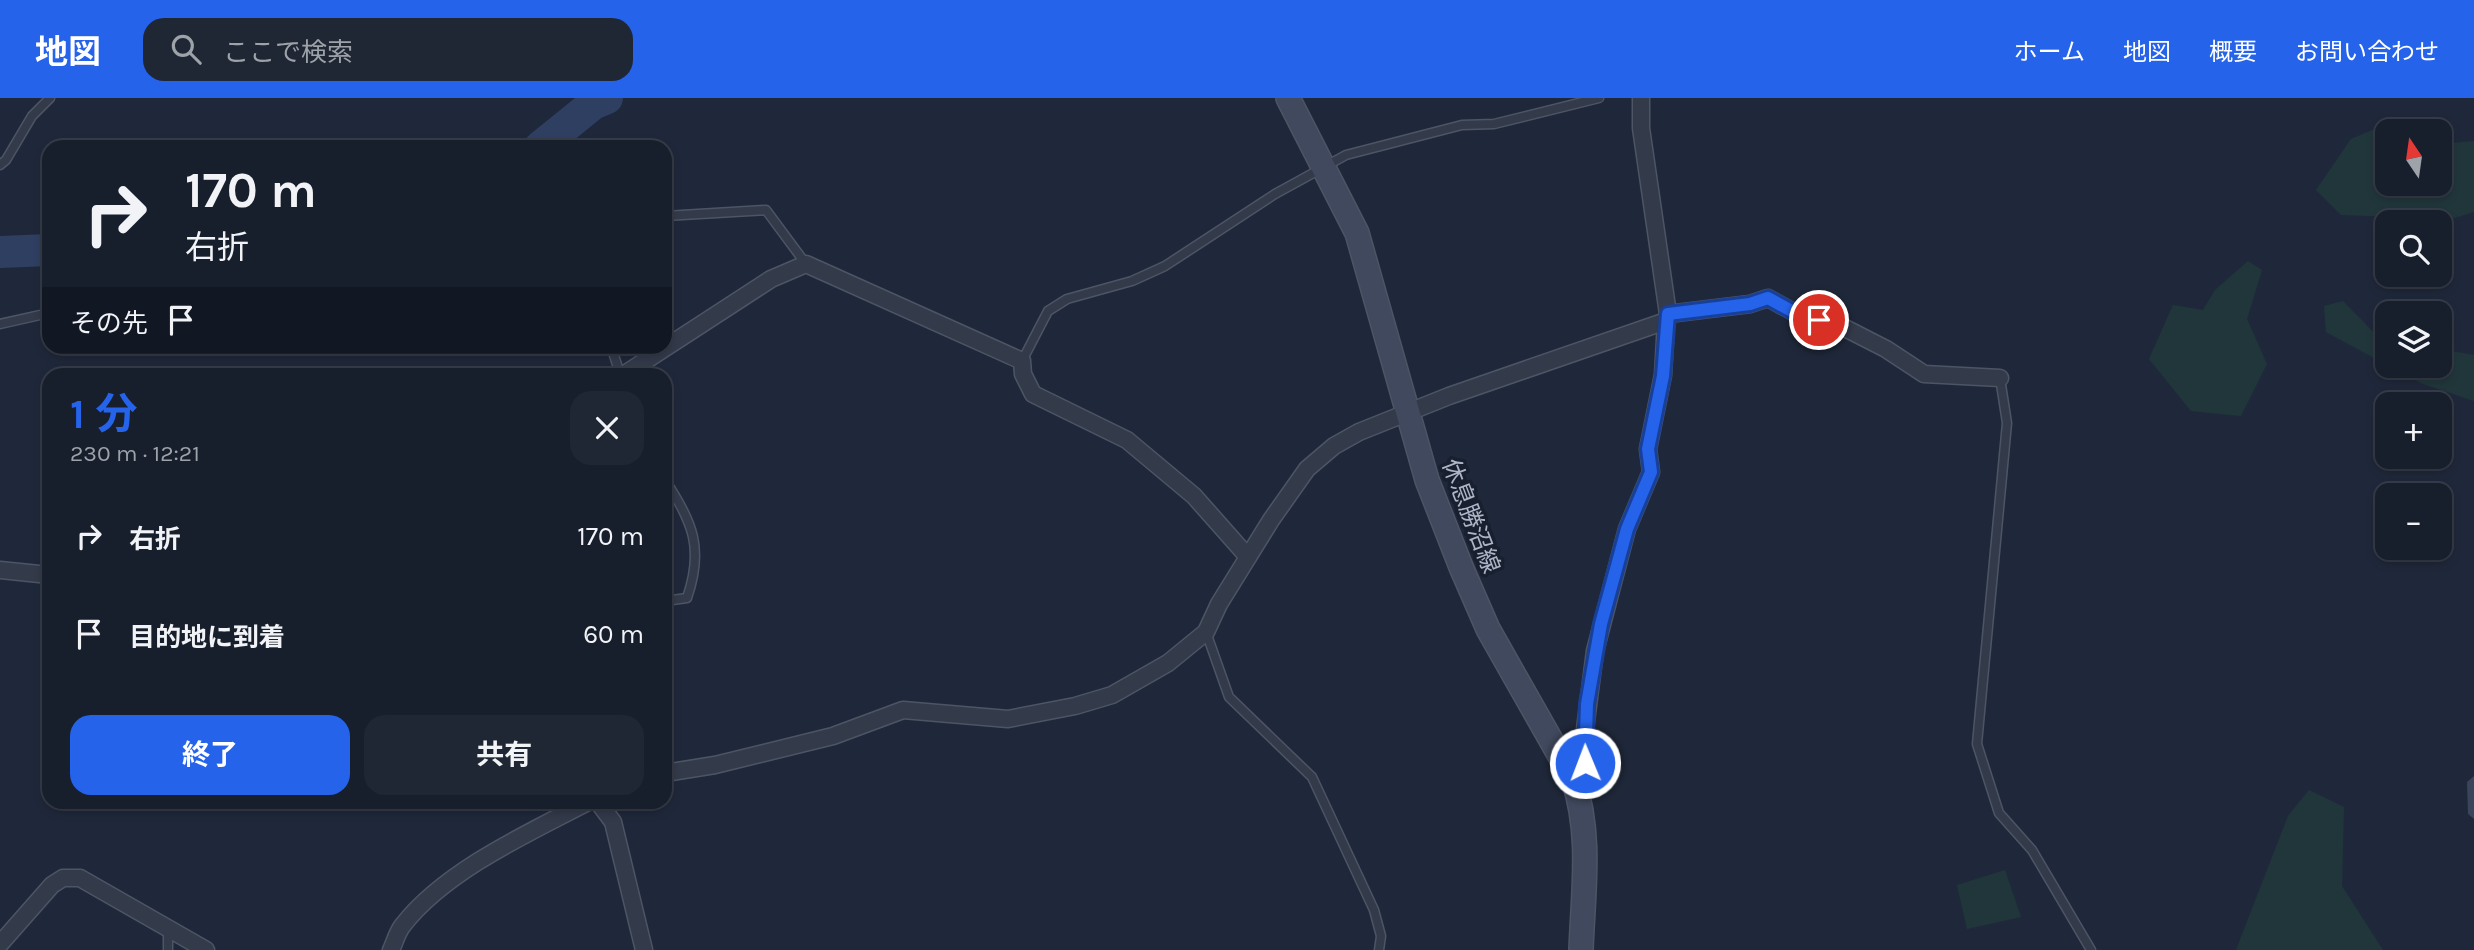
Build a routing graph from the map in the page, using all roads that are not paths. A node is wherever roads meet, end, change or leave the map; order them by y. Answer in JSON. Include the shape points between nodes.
{"nodes":[{"id":1,"x":50,"y":98,"type":"edge"},
{"id":2,"x":1288,"y":98,"type":"edge"},
{"id":3,"x":1600,"y":98,"type":"edge"},
{"id":4,"x":1641,"y":98,"type":"edge"},
{"id":5,"x":0,"y":165,"type":"edge"},
{"id":6,"x":1325,"y":167,"type":"junction"},
{"id":7,"x":672,"y":216,"type":"edge"},
{"id":8,"x":806,"y":264,"type":"junction"},
{"id":9,"x":42,"y":315,"type":"edge"},
{"id":10,"x":1667,"y":318,"type":"junction"},
{"id":11,"x":0,"y":324,"type":"edge"},
{"id":12,"x":672,"y":343,"type":"edge"},
{"id":13,"x":654,"y":354,"type":"edge"},
{"id":14,"x":1022,"y":361,"type":"junction"},
{"id":15,"x":632,"y":368,"type":"edge"},
{"id":16,"x":2000,"y":378,"type":"joint"},
{"id":17,"x":1408,"y":412,"type":"junction"},
{"id":18,"x":672,"y":491,"type":"edge"},
{"id":19,"x":1248,"y":557,"type":"junction"},
{"id":20,"x":0,"y":570,"type":"edge"},
{"id":21,"x":42,"y":574,"type":"edge"},
{"id":22,"x":672,"y":600,"type":"edge"},
{"id":23,"x":1206,"y":632,"type":"junction"},
{"id":24,"x":672,"y":772,"type":"edge"},
{"id":25,"x":1576,"y":786,"type":"junction"},
{"id":26,"x":575,"y":809,"type":"edge"},
{"id":27,"x":603,"y":809,"type":"edge"},
{"id":28,"x":168,"y":927,"type":"junction"},
{"id":29,"x":0,"y":944,"type":"edge"},
{"id":30,"x":168,"y":950,"type":"edge"},
{"id":31,"x":206,"y":950,"type":"edge"},
{"id":32,"x":391,"y":950,"type":"edge"},
{"id":33,"x":644,"y":950,"type":"edge"},
{"id":34,"x":1380,"y":950,"type":"edge"},
{"id":35,"x":1581,"y":950,"type":"edge"},
{"id":36,"x":2091,"y":950,"type":"edge"}],
"edges":[{"from":1,"to":5,"type":"lane","via":[[32,116]]},
{"from":2,"to":6,"type":"main road","name":"休息勝沼線"},
{"from":3,"to":6,"type":"lane","via":[[1494,124],[1462,125],[1386,143]]},
{"from":4,"to":10,"type":"street","via":[[1641,128]]},
{"from":6,"to":14,"type":"lane","via":[[1165,266],[1132,281],[1067,299],[1048,311]]},
{"from":6,"to":17,"type":"main road","name":"休息勝沼線","via":[[1357,233]]},
{"from":7,"to":8,"type":"lane","via":[[766,210]]},
{"from":8,"to":12,"type":"street","via":[[771,279]]},
{"from":8,"to":14,"type":"street"},
{"from":9,"to":11,"type":"lane"},
{"from":10,"to":16,"type":"street","via":[[1768,298],[1799,315],[1839,325],[1924,374]]},
{"from":10,"to":17,"type":"street"},
{"from":10,"to":25,"type":"street","via":[[1663,376],[1648,449],[1651,472],[1627,529],[1601,624],[1584,729],[1587,778]]},
{"from":13,"to":15,"type":"street"},
{"from":14,"to":19,"type":"street","via":[[1033,394],[1128,440],[1194,496]]},
{"from":16,"to":36,"type":"lane","via":[[2007,423],[1976,744],[2000,813],[2032,850]]},
{"from":17,"to":19,"type":"street","via":[[1334,446],[1307,469]]},
{"from":17,"to":25,"type":"main road","name":"休息勝沼線","via":[[1427,480],[1488,629]]},
{"from":18,"to":22,"type":"lane","via":[[686,512],[696,546],[687,598]]},
{"from":19,"to":23,"type":"street"},
{"from":20,"to":21,"type":"street"},
{"from":23,"to":24,"type":"street","via":[[1168,663],[1112,695],[1075,706],[1008,719],[903,710],[832,736]]},
{"from":23,"to":34,"type":"lane","via":[[1229,697],[1312,777],[1374,910]]},
{"from":25,"to":35,"type":"main road","name":"休息勝沼線","via":[[1585,836]]},
{"from":26,"to":32,"type":"street","via":[[454,878],[402,926]]},
{"from":27,"to":33,"type":"street","via":[[613,822]]},
{"from":28,"to":29,"type":"street","via":[[80,878],[63,878]]},
{"from":28,"to":30,"type":"lane"},
{"from":28,"to":31,"type":"street"}]}
